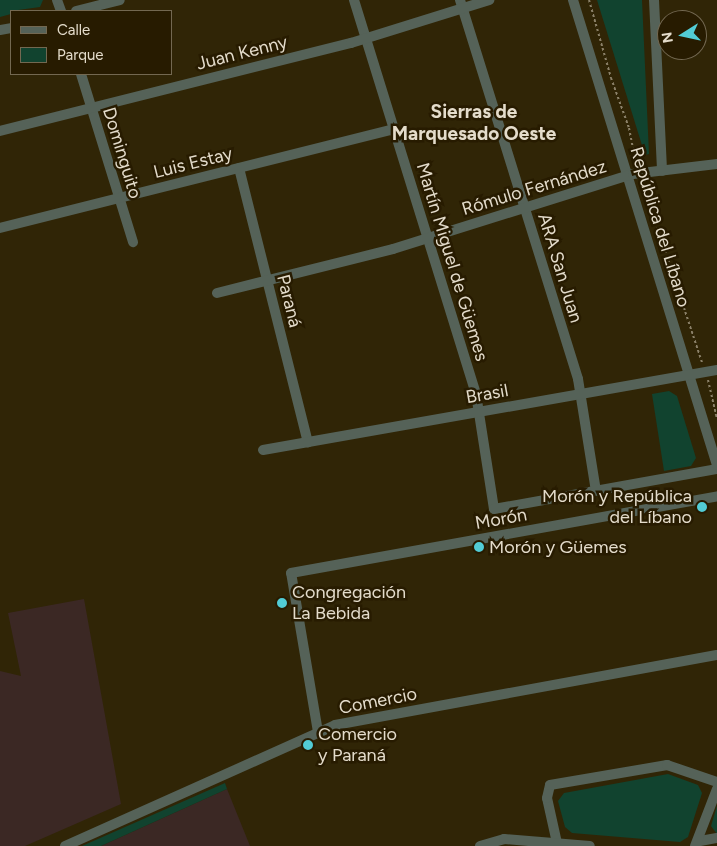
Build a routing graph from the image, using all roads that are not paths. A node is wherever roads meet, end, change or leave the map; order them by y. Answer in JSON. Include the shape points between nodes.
{"nodes":[{"id":1,"x":120,"y":0,"type":"edge"},
{"id":2,"x":354,"y":0,"type":"edge"},
{"id":3,"x":489,"y":0,"type":"edge"},
{"id":4,"x":573,"y":0,"type":"edge"},
{"id":5,"x":654,"y":0,"type":"edge"},
{"id":6,"x":462,"y":4,"type":"edge"},
{"id":7,"x":80,"y":10,"type":"edge"},
{"id":8,"x":366,"y":38,"type":"junction"},
{"id":9,"x":81,"y":75,"type":"edge"},
{"id":10,"x":92,"y":108,"type":"junction"},
{"id":11,"x":394,"y":129,"type":"junction"},
{"id":12,"x":0,"y":131,"type":"edge"},
{"id":13,"x":717,"y":164,"type":"edge"},
{"id":14,"x":239,"y":168,"type":"junction"},
{"id":15,"x":662,"y":171,"type":"junction"},
{"id":16,"x":628,"y":176,"type":"junction"},
{"id":17,"x":119,"y":198,"type":"junction"},
{"id":18,"x":525,"y":208,"type":"junction"},
{"id":19,"x":0,"y":228,"type":"edge"},
{"id":20,"x":427,"y":238,"type":"junction"},
{"id":21,"x":133,"y":242,"type":"dead end"},
{"id":22,"x":267,"y":280,"type":"junction"},
{"id":23,"x":217,"y":293,"type":"dead end"},
{"id":24,"x":717,"y":370,"type":"edge"},
{"id":25,"x":689,"y":375,"type":"junction"},
{"id":26,"x":580,"y":394,"type":"junction"},
{"id":27,"x":479,"y":412,"type":"junction"},
{"id":28,"x":308,"y":442,"type":"junction"},
{"id":29,"x":263,"y":450,"type":"dead end"},
{"id":30,"x":717,"y":464,"type":"edge"},
{"id":31,"x":717,"y":469,"type":"edge"},
{"id":32,"x":596,"y":491,"type":"junction"},
{"id":33,"x":717,"y":496,"type":"edge"},
{"id":34,"x":494,"y":509,"type":"joint"},
{"id":35,"x":717,"y":654,"type":"edge"},
{"id":36,"x":318,"y":732,"type":"junction"},
{"id":37,"x":717,"y":782,"type":"edge"},
{"id":38,"x":717,"y":789,"type":"edge"},
{"id":39,"x":717,"y":838,"type":"edge"},
{"id":40,"x":557,"y":843,"type":"junction"},
{"id":41,"x":697,"y":843,"type":"edge"},
{"id":42,"x":65,"y":846,"type":"edge"},
{"id":43,"x":480,"y":846,"type":"edge"},
{"id":44,"x":590,"y":846,"type":"edge"}],
"edges":[{"from":1,"to":7,"type":"street"},
{"from":2,"to":8,"type":"street","name":"Martín Miguel de Güemes"},
{"from":3,"to":6,"type":"street","name":"Juan Kenny"},
{"from":4,"to":16,"type":"street","name":"República del Líbano"},
{"from":5,"to":15,"type":"street"},
{"from":6,"to":8,"type":"street","name":"Juan Kenny"},
{"from":6,"to":18,"type":"street","name":"ARA San Juan"},
{"from":8,"to":10,"type":"street","name":"Juan Kenny"},
{"from":8,"to":11,"type":"street","name":"Martín Miguel de Güemes"},
{"from":9,"to":10,"type":"street","name":"Dominguito"},
{"from":10,"to":12,"type":"street","name":"Juan Kenny"},
{"from":10,"to":17,"type":"street","name":"Dominguito"},
{"from":11,"to":14,"type":"street","name":"Luis Estay"},
{"from":11,"to":20,"type":"street","name":"Martín Miguel de Güemes"},
{"from":13,"to":15,"type":"street","name":"Rómulo Fernández"},
{"from":14,"to":17,"type":"street","name":"Luis Estay"},
{"from":14,"to":22,"type":"street","name":"Paraná"},
{"from":15,"to":16,"type":"street","name":"Rómulo Fernández"},
{"from":16,"to":18,"type":"street","name":"Rómulo Fernández"},
{"from":16,"to":25,"type":"street","name":"República del Líbano"},
{"from":17,"to":19,"type":"street","name":"Luis Estay"},
{"from":17,"to":21,"type":"street","name":"Dominguito"},
{"from":18,"to":20,"type":"street","name":"Rómulo Fernández"},
{"from":18,"to":26,"type":"street","name":"ARA San Juan"},
{"from":20,"to":22,"type":"street","name":"Rómulo Fernández"},
{"from":20,"to":27,"type":"street","name":"Martín Miguel de Güemes"},
{"from":22,"to":23,"type":"street","name":"Rómulo Fernández"},
{"from":22,"to":28,"type":"street","name":"Paraná"},
{"from":24,"to":25,"type":"street","name":"Brasil"},
{"from":25,"to":26,"type":"street","name":"Brasil"},
{"from":25,"to":30,"type":"street","name":"República del Líbano"},
{"from":26,"to":27,"type":"street","name":"Brasil"},
{"from":26,"to":32,"type":"street","name":"ARA San Juan"},
{"from":27,"to":28,"type":"street","name":"Brasil"},
{"from":27,"to":34,"type":"street","name":"Martín Miguel de Güemes"},
{"from":28,"to":29,"type":"street","name":"Brasil"},
{"from":31,"to":32,"type":"street","name":"Morón"},
{"from":32,"to":34,"type":"street","name":"Morón"},
{"from":33,"to":36,"type":"street","name":"Morón","via":[[291,573]]},
{"from":35,"to":36,"type":"street","name":"Comercio","via":[[335,725]]},
{"from":36,"to":42,"type":"street","name":"Comercio"},
{"from":37,"to":40,"type":"street","via":[[667,765],[550,785],[547,793]]},
{"from":38,"to":41,"type":"street"},
{"from":39,"to":41,"type":"street"},
{"from":40,"to":43,"type":"street","via":[[504,839]]},
{"from":40,"to":44,"type":"street"}]}
